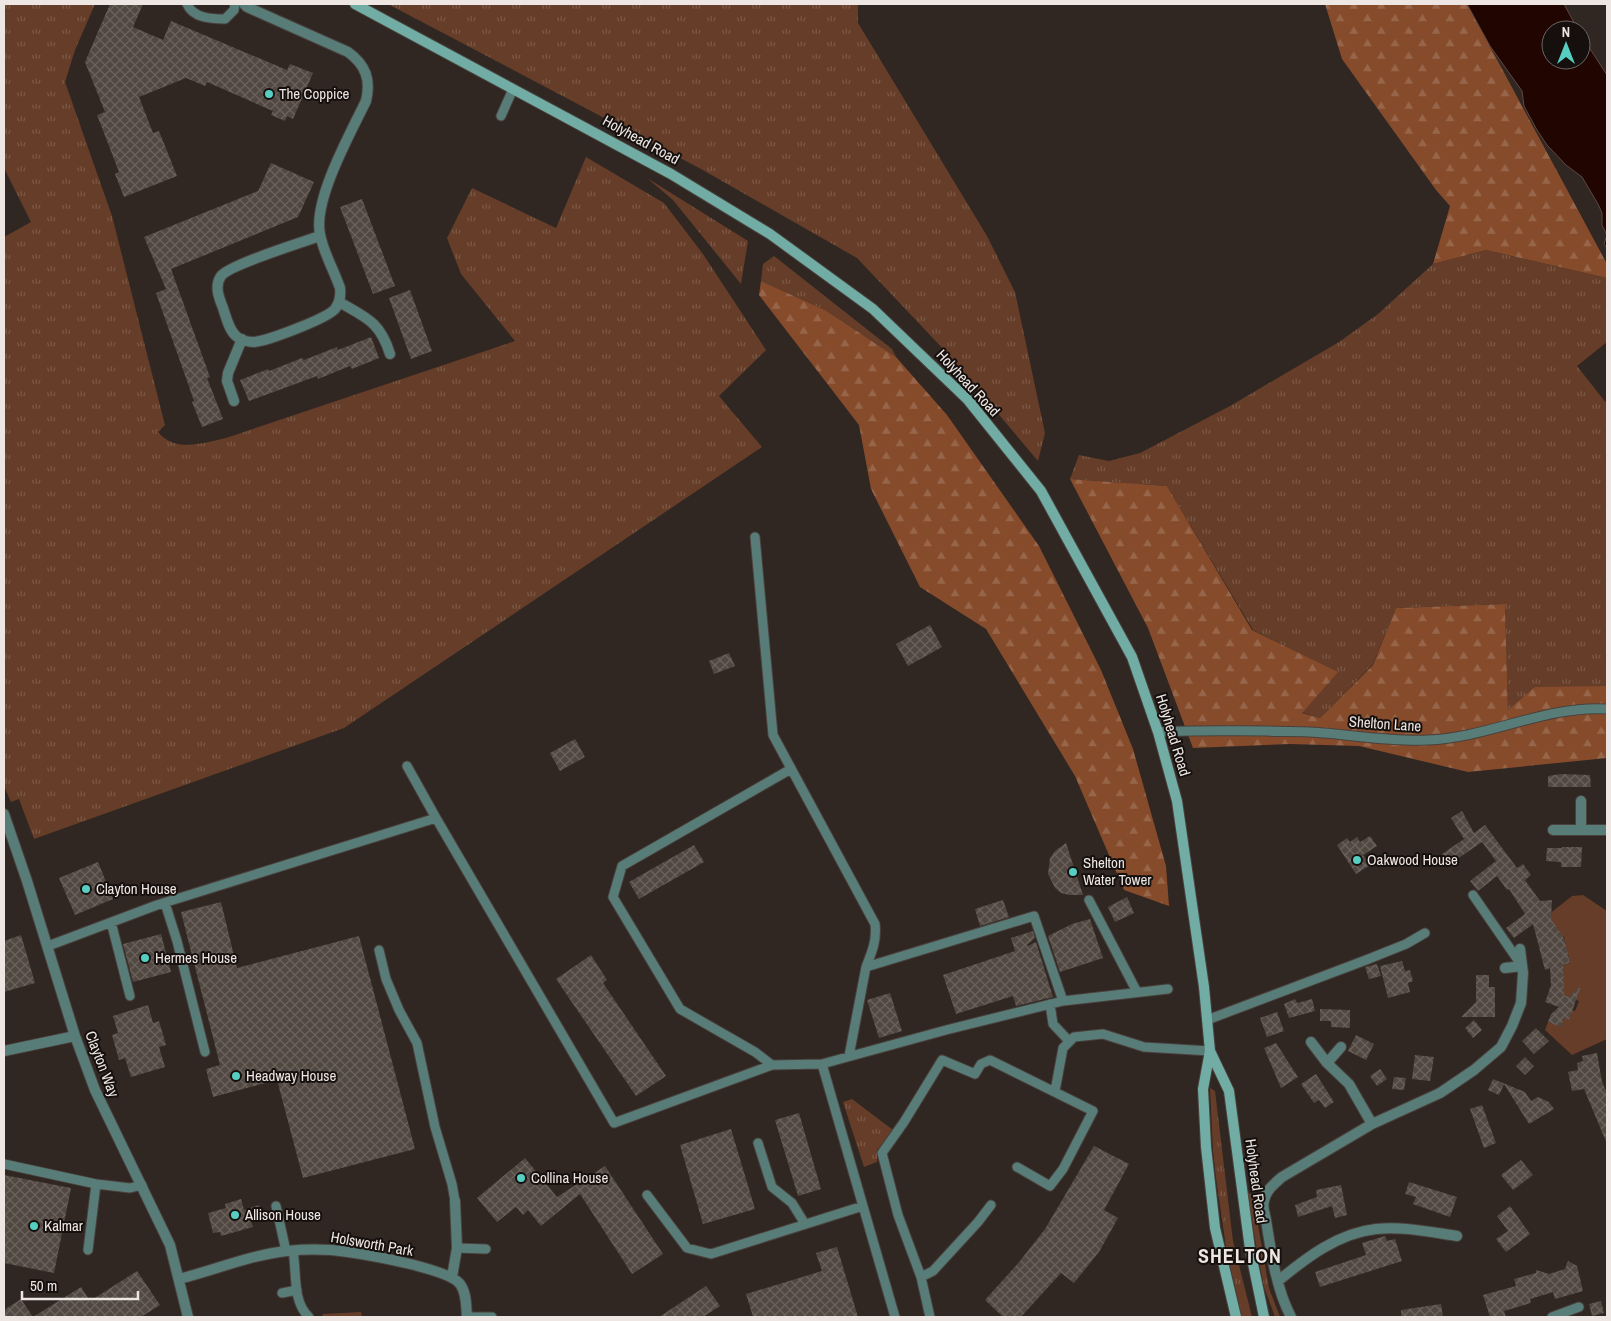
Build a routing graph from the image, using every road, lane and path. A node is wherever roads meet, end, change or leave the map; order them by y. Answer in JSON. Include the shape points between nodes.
{"nodes":[{"id":1,"x":186,"y":4,"type":"edge"},
{"id":2,"x":235,"y":4,"type":"edge"},
{"id":3,"x":244,"y":4,"type":"edge"},
{"id":4,"x":355,"y":4,"type":"edge"},
{"id":5,"x":514,"y":89,"type":"junction"},
{"id":6,"x":500,"y":116,"type":"dead end"},
{"id":7,"x":320,"y":236,"type":"junction"},
{"id":8,"x":339,"y":302,"type":"junction"},
{"id":9,"x":242,"y":339,"type":"junction"},
{"id":10,"x":390,"y":354,"type":"dead end"},
{"id":11,"x":234,"y":401,"type":"dead end"},
{"id":12,"x":756,"y":537,"type":"dead end"},
{"id":13,"x":1607,"y":709,"type":"edge"},
{"id":14,"x":1158,"y":732,"type":"junction"},
{"id":15,"x":407,"y":766,"type":"dead end"},
{"id":16,"x":791,"y":769,"type":"junction"},
{"id":17,"x":1581,"y":801,"type":"dead end"},
{"id":18,"x":4,"y":814,"type":"edge"},
{"id":19,"x":436,"y":818,"type":"junction"},
{"id":20,"x":1581,"y":829,"type":"junction"},
{"id":21,"x":1553,"y":830,"type":"dead end"},
{"id":22,"x":1607,"y":830,"type":"edge"},
{"id":23,"x":1473,"y":895,"type":"dead end"},
{"id":24,"x":1089,"y":900,"type":"dead end"},
{"id":25,"x":161,"y":904,"type":"junction"},
{"id":26,"x":111,"y":922,"type":"junction"},
{"id":27,"x":1424,"y":933,"type":"dead end"},
{"id":28,"x":48,"y":946,"type":"junction"},
{"id":29,"x":1520,"y":949,"type":"dead end"},
{"id":30,"x":379,"y":950,"type":"dead end"},
{"id":31,"x":1522,"y":966,"type":"junction"},
{"id":32,"x":866,"y":967,"type":"junction"},
{"id":33,"x":1505,"y":968,"type":"dead end"},
{"id":34,"x":1168,"y":989,"type":"dead end"},
{"id":35,"x":1137,"y":992,"type":"junction"},
{"id":36,"x":130,"y":996,"type":"dead end"},
{"id":37,"x":1063,"y":1001,"type":"junction"},
{"id":38,"x":1050,"y":1004,"type":"junction"},
{"id":39,"x":1207,"y":1020,"type":"junction"},
{"id":40,"x":75,"y":1036,"type":"junction"},
{"id":41,"x":1070,"y":1041,"type":"junction"},
{"id":42,"x":1311,"y":1042,"type":"dead end"},
{"id":43,"x":1341,"y":1047,"type":"dead end"},
{"id":44,"x":4,"y":1051,"type":"edge"},
{"id":45,"x":1210,"y":1051,"type":"junction"},
{"id":46,"x":205,"y":1052,"type":"dead end"},
{"id":47,"x":849,"y":1056,"type":"junction"},
{"id":48,"x":1327,"y":1063,"type":"junction"},
{"id":49,"x":772,"y":1064,"type":"junction"},
{"id":50,"x":822,"y":1064,"type":"junction"},
{"id":51,"x":1055,"y":1091,"type":"junction"},
{"id":52,"x":1372,"y":1124,"type":"junction"},
{"id":53,"x":758,"y":1143,"type":"dead end"},
{"id":54,"x":4,"y":1164,"type":"edge"},
{"id":55,"x":1017,"y":1167,"type":"dead end"},
{"id":56,"x":96,"y":1184,"type":"junction"},
{"id":57,"x":142,"y":1185,"type":"junction"},
{"id":58,"x":647,"y":1195,"type":"dead end"},
{"id":59,"x":454,"y":1201,"type":"joint"},
{"id":60,"x":990,"y":1205,"type":"dead end"},
{"id":61,"x":276,"y":1206,"type":"dead end"},
{"id":62,"x":863,"y":1206,"type":"junction"},
{"id":63,"x":805,"y":1224,"type":"junction"},
{"id":64,"x":1456,"y":1236,"type":"dead end"},
{"id":65,"x":457,"y":1248,"type":"junction"},
{"id":66,"x":486,"y":1249,"type":"dead end"},
{"id":67,"x":88,"y":1250,"type":"dead end"},
{"id":68,"x":290,"y":1251,"type":"junction"},
{"id":69,"x":452,"y":1277,"type":"junction"},
{"id":70,"x":920,"y":1277,"type":"junction"},
{"id":71,"x":180,"y":1279,"type":"junction"},
{"id":72,"x":1278,"y":1281,"type":"junction"},
{"id":73,"x":296,"y":1290,"type":"junction"},
{"id":74,"x":282,"y":1293,"type":"dead end"},
{"id":75,"x":1579,"y":1307,"type":"dead end"},
{"id":76,"x":188,"y":1317,"type":"edge"},
{"id":77,"x":309,"y":1317,"type":"edge"},
{"id":78,"x":468,"y":1317,"type":"edge"},
{"id":79,"x":492,"y":1317,"type":"edge"},
{"id":80,"x":895,"y":1317,"type":"edge"},
{"id":81,"x":930,"y":1317,"type":"edge"},
{"id":82,"x":1236,"y":1317,"type":"edge"},
{"id":83,"x":1264,"y":1317,"type":"edge"},
{"id":84,"x":1291,"y":1317,"type":"edge"},
{"id":85,"x":1552,"y":1317,"type":"edge"}],
"edges":[{"from":1,"to":2,"type":"lane","via":[[194,14],[212,20],[226,20]]},
{"from":3,"to":7,"type":"street","via":[[348,52],[361,64],[367,79],[366,102],[324,195],[319,212]]},
{"from":4,"to":5,"type":"main road","name":"Holyhead Road"},
{"from":5,"to":6,"type":"lane"},
{"from":5,"to":14,"type":"main road","name":"Holyhead Road","via":[[671,174],[770,234],[873,309],[968,400],[1041,491],[1132,657]]},
{"from":7,"to":8,"type":"street","via":[[340,288]]},
{"from":7,"to":9,"type":"street","via":[[240,265],[220,277],[218,296],[235,336]]},
{"from":8,"to":9,"type":"street","via":[[326,316],[286,332],[256,342]]},
{"from":8,"to":10,"type":"street","via":[[379,329]]},
{"from":9,"to":11,"type":"street","via":[[228,373],[227,381]]},
{"from":12,"to":16,"type":"lane","via":[[773,735]]},
{"from":13,"to":14,"type":"lane","name":"Shelton Lane","via":[[1551,715],[1428,740],[1309,731]]},
{"from":14,"to":39,"type":"main road","name":"Holyhead Road","via":[[1177,801]]},
{"from":15,"to":19,"type":"lane"},
{"from":16,"to":32,"type":"lane","via":[[875,924],[875,944]]},
{"from":16,"to":49,"type":"lane","via":[[622,866],[614,897],[680,1009]]},
{"from":17,"to":20,"type":"street"},
{"from":18,"to":28,"type":"street","name":"Clayton Way"},
{"from":19,"to":25,"type":"lane"},
{"from":19,"to":49,"type":"lane","via":[[614,1123]]},
{"from":20,"to":21,"type":"street"},
{"from":20,"to":22,"type":"street"},
{"from":23,"to":31,"type":"lane"},
{"from":24,"to":35,"type":"lane"},
{"from":25,"to":26,"type":"lane"},
{"from":25,"to":46,"type":"lane","via":[[177,941]]},
{"from":26,"to":28,"type":"lane"},
{"from":26,"to":36,"type":"lane"},
{"from":27,"to":39,"type":"lane","via":[[1406,944]]},
{"from":28,"to":40,"type":"street","name":"Clayton Way"},
{"from":29,"to":31,"type":"street"},
{"from":30,"to":59,"type":"lane","via":[[386,979],[416,1043]]},
{"from":31,"to":33,"type":"street"},
{"from":31,"to":52,"type":"street","via":[[1521,1003],[1501,1047],[1440,1093]]},
{"from":32,"to":37,"type":"lane","via":[[1034,916]]},
{"from":32,"to":47,"type":"lane"},
{"from":34,"to":35,"type":"lane"},
{"from":35,"to":37,"type":"lane"},
{"from":37,"to":38,"type":"lane"},
{"from":38,"to":41,"type":"lane","via":[[1053,1024]]},
{"from":38,"to":47,"type":"lane"},
{"from":39,"to":45,"type":"main road","name":"Holyhead Road"},
{"from":40,"to":44,"type":"street"},
{"from":40,"to":57,"type":"street","name":"Clayton Way","via":[[95,1090]]},
{"from":41,"to":45,"type":"lane","via":[[1074,1037],[1104,1034],[1144,1047]]},
{"from":41,"to":51,"type":"lane","via":[[1063,1048]]},
{"from":42,"to":48,"type":"street"},
{"from":43,"to":48,"type":"street"},
{"from":45,"to":82,"type":"main road","name":"Holyhead Road","via":[[1203,1090],[1207,1156],[1215,1228]]},
{"from":45,"to":83,"type":"main road","name":"Holyhead Road","via":[[1229,1091],[1250,1248]]},
{"from":47,"to":50,"type":"lane"},
{"from":48,"to":52,"type":"street","via":[[1349,1084]]},
{"from":49,"to":50,"type":"lane"},
{"from":50,"to":62,"type":"lane"},
{"from":51,"to":55,"type":"lane","via":[[1093,1111],[1063,1169],[1050,1186]]},
{"from":51,"to":70,"type":"lane","via":[[990,1060],[981,1064],[975,1074],[942,1060],[882,1153],[898,1215]]},
{"from":52,"to":72,"type":"street","via":[[1272,1186],[1263,1203]]},
{"from":53,"to":63,"type":"lane","via":[[772,1187],[792,1203]]},
{"from":54,"to":56,"type":"lane"},
{"from":56,"to":57,"type":"lane","via":[[130,1188]]},
{"from":56,"to":67,"type":"lane"},
{"from":57,"to":71,"type":"street","name":"Clayton Way","via":[[170,1245]]},
{"from":58,"to":63,"type":"lane","via":[[687,1248],[710,1254]]},
{"from":59,"to":65,"type":"street"},
{"from":60,"to":70,"type":"lane","via":[[933,1271]]},
{"from":61,"to":68,"type":"lane"},
{"from":62,"to":63,"type":"lane"},
{"from":62,"to":80,"type":"lane"},
{"from":64,"to":72,"type":"street","via":[[1375,1229],[1324,1247]]},
{"from":65,"to":66,"type":"lane"},
{"from":65,"to":69,"type":"street"},
{"from":68,"to":69,"type":"street","name":"Holsworth Park","via":[[347,1252],[392,1260]]},
{"from":68,"to":71,"type":"street","name":"Holsworth Park"},
{"from":68,"to":73,"type":"lane"},
{"from":69,"to":78,"type":"street","via":[[465,1295]]},
{"from":70,"to":81,"type":"lane"},
{"from":71,"to":76,"type":"street","name":"Clayton Way"},
{"from":72,"to":84,"type":"street"},
{"from":73,"to":74,"type":"lane"},
{"from":73,"to":77,"type":"lane","via":[[303,1312]]},
{"from":75,"to":85,"type":"lane"},
{"from":78,"to":79,"type":"lane"}]}
